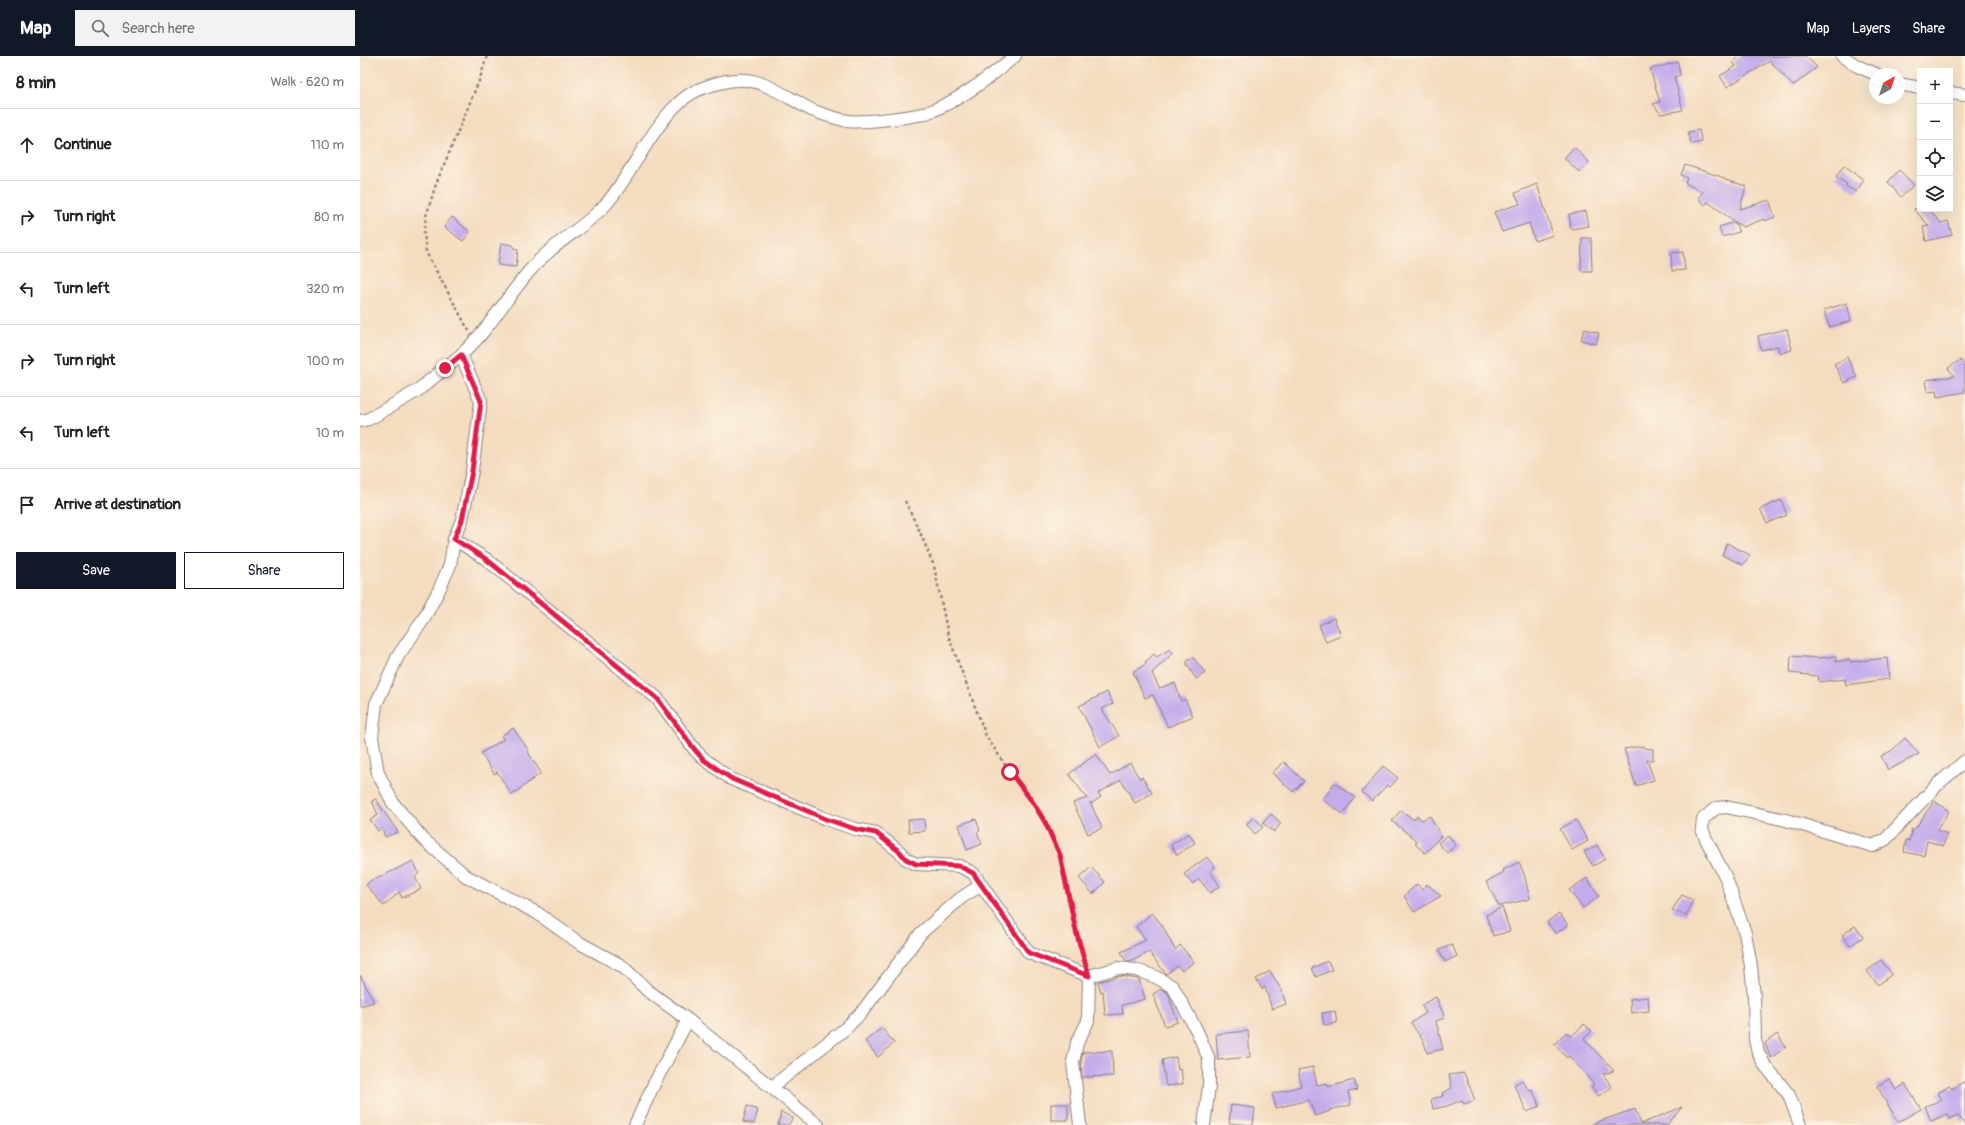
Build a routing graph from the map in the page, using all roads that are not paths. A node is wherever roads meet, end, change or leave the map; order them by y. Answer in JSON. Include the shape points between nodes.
{"nodes":[{"id":1,"x":1015,"y":56,"type":"edge"},
{"id":2,"x":1842,"y":56,"type":"edge"},
{"id":3,"x":1869,"y":71,"type":"edge"},
{"id":4,"x":1905,"y":85,"type":"edge"},
{"id":5,"x":1917,"y":87,"type":"edge"},
{"id":6,"x":1953,"y":93,"type":"edge"},
{"id":7,"x":1965,"y":95,"type":"edge"},
{"id":8,"x":461,"y":355,"type":"junction"},
{"id":9,"x":360,"y":421,"type":"edge"},
{"id":10,"x":454,"y":539,"type":"junction"},
{"id":11,"x":1965,"y":761,"type":"edge"},
{"id":12,"x":981,"y":885,"type":"junction"},
{"id":13,"x":1089,"y":976,"type":"junction"},
{"id":14,"x":688,"y":1020,"type":"junction"},
{"id":15,"x":772,"y":1087,"type":"junction"},
{"id":16,"x":635,"y":1125,"type":"edge"},
{"id":17,"x":818,"y":1125,"type":"edge"},
{"id":18,"x":1080,"y":1125,"type":"edge"},
{"id":19,"x":1204,"y":1125,"type":"edge"},
{"id":20,"x":1800,"y":1125,"type":"edge"}],
"edges":[{"from":1,"to":8,"type":"street","via":[[949,102],[925,113],[891,119],[850,122],[813,111],[775,89],[750,79],[728,80],[698,90],[672,111],[607,203],[546,253],[476,342]]},
{"from":2,"to":3,"type":"street"},
{"from":4,"to":5,"type":"street"},
{"from":6,"to":7,"type":"street"},
{"from":8,"to":9,"type":"street","via":[[417,390],[369,419]]},
{"from":8,"to":10,"type":"street","via":[[481,401],[472,471],[462,520]]},
{"from":10,"to":12,"type":"street","via":[[486,559],[657,698],[704,760],[732,779],[826,819],[876,833],[906,859],[916,864],[959,866],[973,873]]},
{"from":10,"to":14,"type":"street","via":[[450,565],[439,590],[423,620],[398,656],[376,704],[372,737],[378,772],[393,802],[423,839],[466,876],[537,913],[578,942],[622,966],[647,990]]},
{"from":11,"to":20,"type":"street","via":[[1886,839],[1873,846],[1786,820],[1726,807],[1716,808],[1703,819],[1702,829],[1726,878],[1745,933],[1751,966],[1755,1040],[1758,1052],[1764,1064],[1789,1095]]},
{"from":12,"to":13,"type":"street","via":[[1029,953]]},
{"from":12,"to":15,"type":"street","via":[[961,898],[921,933],[862,1012],[846,1028]]},
{"from":13,"to":18,"type":"street","via":[[1088,1020],[1077,1043],[1072,1062]]},
{"from":13,"to":19,"type":"street","via":[[1118,968],[1136,970],[1173,987],[1210,1058]]},
{"from":14,"to":15,"type":"street"},
{"from":14,"to":16,"type":"street"},
{"from":15,"to":17,"type":"street"}]}
